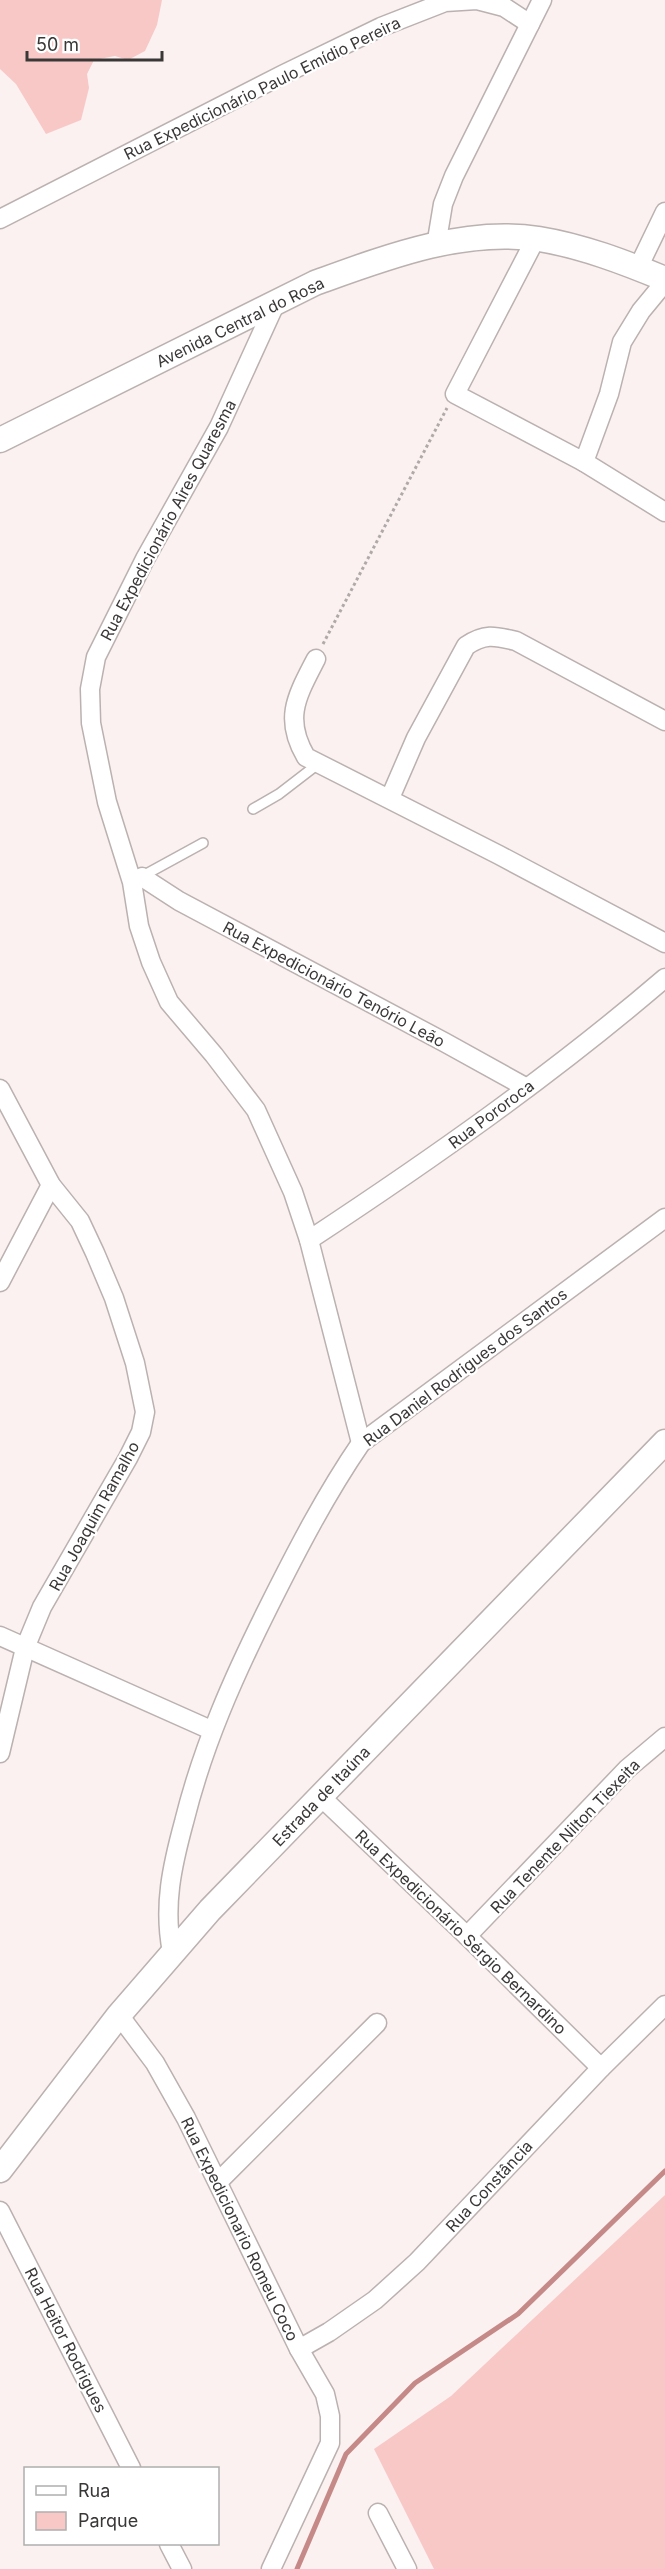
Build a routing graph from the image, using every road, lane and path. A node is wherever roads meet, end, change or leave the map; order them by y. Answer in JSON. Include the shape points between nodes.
{"nodes":[{"id":1,"x":542,"y":0,"type":"edge"},
{"id":2,"x":530,"y":24,"type":"junction"},
{"id":3,"x":665,"y":212,"type":"edge"},
{"id":4,"x":0,"y":219,"type":"edge"},
{"id":5,"x":536,"y":238,"type":"junction"},
{"id":6,"x":436,"y":246,"type":"junction"},
{"id":7,"x":638,"y":268,"type":"junction"},
{"id":8,"x":665,"y":281,"type":"edge"},
{"id":9,"x":277,"y":300,"type":"junction"},
{"id":10,"x":455,"y":394,"type":"junction"},
{"id":11,"x":0,"y":440,"type":"edge"},
{"id":12,"x":584,"y":462,"type":"junction"},
{"id":13,"x":665,"y":512,"type":"edge"},
{"id":14,"x":316,"y":659,"type":"joint"},
{"id":15,"x":665,"y":721,"type":"edge"},
{"id":16,"x":318,"y":764,"type":"junction"},
{"id":17,"x":390,"y":798,"type":"junction"},
{"id":18,"x":253,"y":809,"type":"dead end"},
{"id":19,"x":203,"y":843,"type":"dead end"},
{"id":20,"x":137,"y":879,"type":"junction"},
{"id":21,"x":665,"y":943,"type":"edge"},
{"id":22,"x":665,"y":978,"type":"edge"},
{"id":23,"x":527,"y":1088,"type":"junction"},
{"id":24,"x":0,"y":1089,"type":"edge"},
{"id":25,"x":51,"y":1185,"type":"junction"},
{"id":26,"x":665,"y":1218,"type":"edge"},
{"id":27,"x":309,"y":1240,"type":"junction"},
{"id":28,"x":0,"y":1282,"type":"edge"},
{"id":29,"x":665,"y":1442,"type":"edge"},
{"id":30,"x":361,"y":1443,"type":"junction"},
{"id":31,"x":0,"y":1636,"type":"edge"},
{"id":32,"x":25,"y":1648,"type":"junction"},
{"id":33,"x":211,"y":1730,"type":"junction"},
{"id":34,"x":665,"y":1737,"type":"edge"},
{"id":35,"x":0,"y":1753,"type":"edge"},
{"id":36,"x":320,"y":1796,"type":"junction"},
{"id":37,"x":467,"y":1936,"type":"junction"},
{"id":38,"x":172,"y":1952,"type":"junction"},
{"id":39,"x":665,"y":2005,"type":"edge"},
{"id":40,"x":119,"y":2015,"type":"junction"},
{"id":41,"x":377,"y":2023,"type":"dead end"},
{"id":42,"x":601,"y":2068,"type":"junction"},
{"id":43,"x":0,"y":2170,"type":"edge"},
{"id":44,"x":219,"y":2181,"type":"junction"},
{"id":45,"x":0,"y":2211,"type":"edge"},
{"id":46,"x":299,"y":2349,"type":"junction"},
{"id":47,"x":130,"y":2467,"type":"edge"},
{"id":48,"x":378,"y":2513,"type":"dead end"},
{"id":49,"x":170,"y":2545,"type":"edge"},
{"id":50,"x":182,"y":2569,"type":"edge"},
{"id":51,"x":271,"y":2569,"type":"edge"},
{"id":52,"x":406,"y":2569,"type":"edge"}],
"edges":[{"from":1,"to":2,"type":"street"},
{"from":2,"to":4,"type":"street","name":"Rua Expedicionário Paulo Emídio Pereira","via":[[504,7],[477,0],[444,2],[381,27],[284,74]]},
{"from":2,"to":6,"type":"street","via":[[454,176],[443,204]]},
{"from":3,"to":7,"type":"street"},
{"from":5,"to":6,"type":"street","name":"Avenida Central do Rosa","via":[[496,237]]},
{"from":5,"to":7,"type":"street","name":"Avenida Central do Rosa"},
{"from":5,"to":10,"type":"street"},
{"from":6,"to":9,"type":"street","name":"Avenida Central do Rosa","via":[[364,265]]},
{"from":7,"to":8,"type":"street","name":"Avenida Central do Rosa"},
{"from":8,"to":12,"type":"street","via":[[622,342],[609,394]]},
{"from":9,"to":11,"type":"street","name":"Avenida Central do Rosa"},
{"from":9,"to":20,"type":"street","name":"Rua Expedicionário Aires Quaresma","via":[[219,427],[145,559],[96,657],[90,689],[91,723],[107,802]]},
{"from":10,"to":12,"type":"street"},
{"from":10,"to":14,"type":"path"},
{"from":12,"to":13,"type":"street"},
{"from":14,"to":16,"type":"street","via":[[293,711],[293,729],[306,757]]},
{"from":15,"to":17,"type":"street","via":[[516,641],[479,637],[466,646],[416,738]]},
{"from":16,"to":17,"type":"street"},
{"from":16,"to":18,"type":"lane"},
{"from":17,"to":21,"type":"street"},
{"from":19,"to":20,"type":"lane"},
{"from":20,"to":23,"type":"street","name":"Rua Expedicionário Tenório Leão"},
{"from":20,"to":27,"type":"street","name":"Rua Expedicionário Aires Quaresma","via":[[139,926],[169,1002],[256,1110],[293,1192]]},
{"from":22,"to":23,"type":"street","name":"Rua Pororoca"},
{"from":23,"to":27,"type":"street","name":"Rua Pororoca","via":[[423,1165]]},
{"from":24,"to":25,"type":"street","name":"Rua Joaquim Ramalho"},
{"from":25,"to":28,"type":"street"},
{"from":25,"to":32,"type":"street","name":"Rua Joaquim Ramalho","via":[[80,1221],[114,1298],[135,1363],[145,1412],[141,1432],[128,1458],[42,1607]]},
{"from":26,"to":30,"type":"street","name":"Rua Daniel Rodrigues dos Santos"},
{"from":27,"to":30,"type":"street","name":"Rua Expedicionário Aires Quaresma"},
{"from":29,"to":36,"type":"street","name":"Estrada de Itaúna"},
{"from":30,"to":33,"type":"street","name":"Rua Daniel Rodrigues dos Santos","via":[[287,1569]]},
{"from":31,"to":32,"type":"street"},
{"from":32,"to":33,"type":"street"},
{"from":32,"to":35,"type":"street","name":"Rua Joaquim Ramalho"},
{"from":33,"to":38,"type":"street","name":"Rua Daniel Rodrigues dos Santos","via":[[170,1876],[168,1931]]},
{"from":34,"to":37,"type":"street","name":"Rua Tenente Nilton Tiexeita","via":[[627,1769]]},
{"from":36,"to":37,"type":"street","name":"Rua Expedicionário Sérgio Bernardino"},
{"from":36,"to":38,"type":"street","name":"Estrada de Itaúna"},
{"from":37,"to":42,"type":"street","name":"Rua Expedicionário Sérgio Bernardino"},
{"from":38,"to":40,"type":"street","name":"Estrada de Itaúna"},
{"from":39,"to":42,"type":"street","name":"Rua Constância"},
{"from":40,"to":43,"type":"street","name":"Estrada de Itaúna"},
{"from":40,"to":44,"type":"street","name":"Rua Expedicionario Romeu Coco","via":[[155,2063]]},
{"from":41,"to":44,"type":"street"},
{"from":42,"to":46,"type":"street","name":"Rua Constância","via":[[417,2262],[375,2300]]},
{"from":44,"to":46,"type":"street","name":"Rua Expedicionario Romeu Coco"},
{"from":45,"to":47,"type":"street","name":"Rua Heitor Rodrigues"},
{"from":46,"to":51,"type":"street","name":"Rua Expedicionario Romeu Coco","via":[[326,2394],[330,2430],[326,2454]]},
{"from":48,"to":52,"type":"street"},
{"from":49,"to":50,"type":"street"}]}
